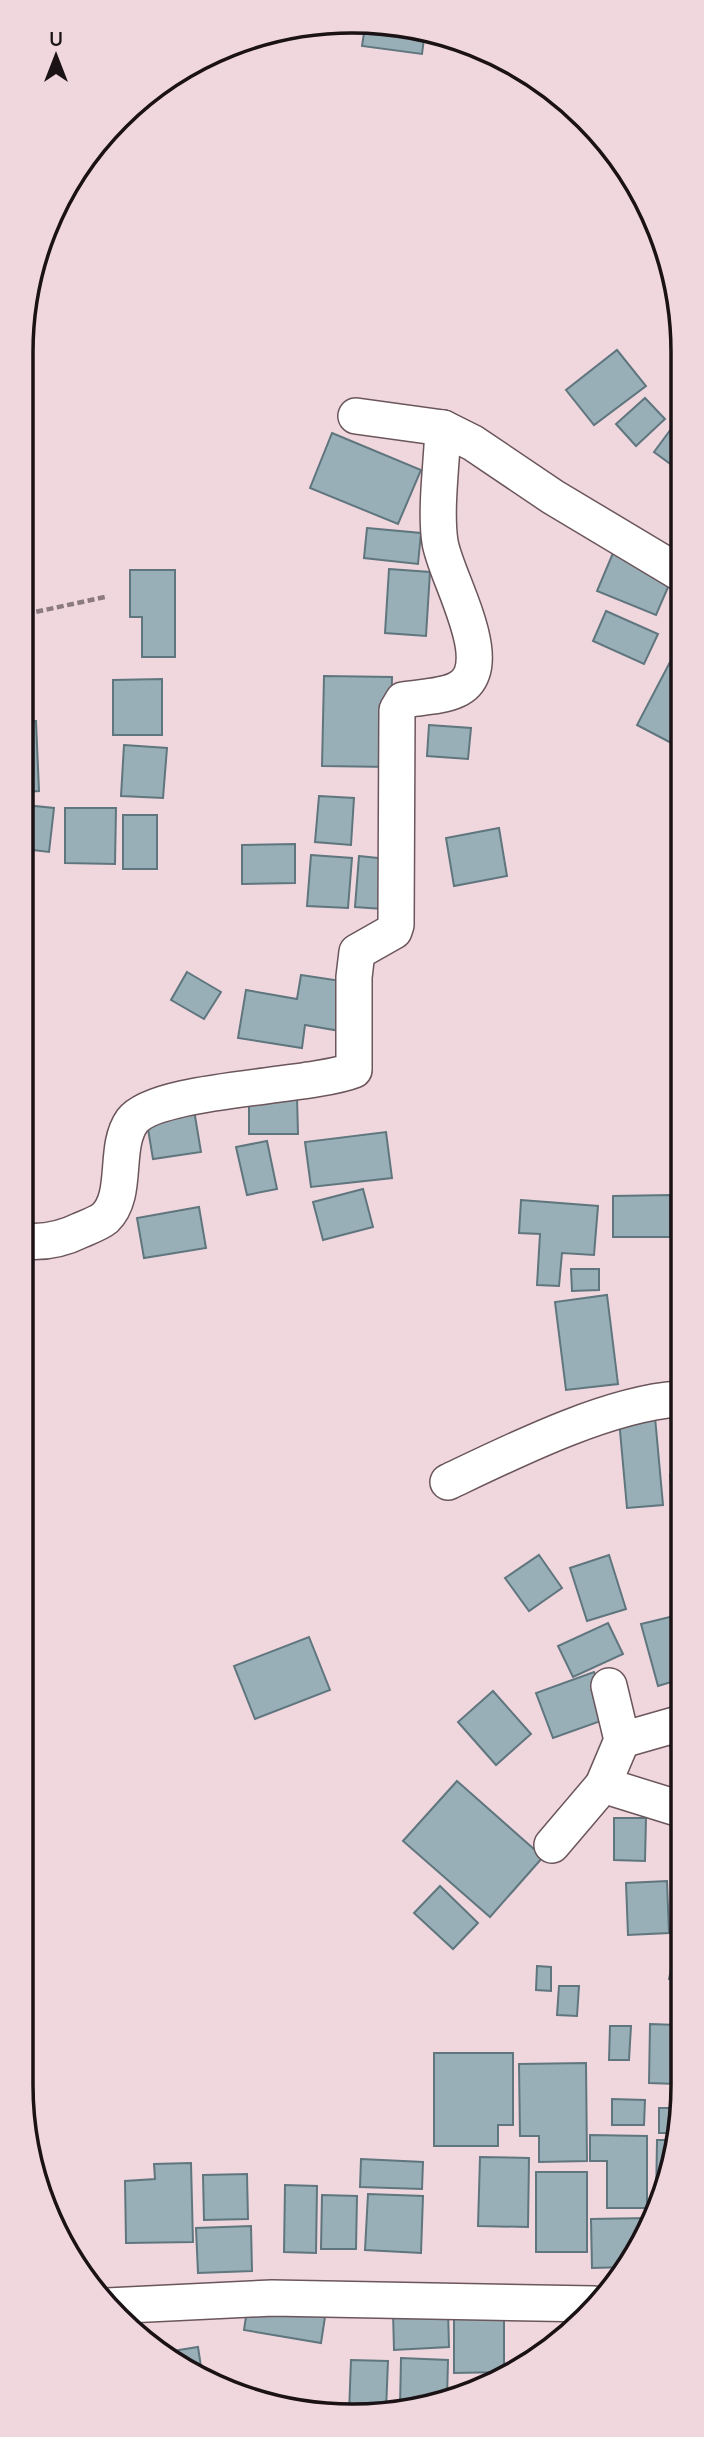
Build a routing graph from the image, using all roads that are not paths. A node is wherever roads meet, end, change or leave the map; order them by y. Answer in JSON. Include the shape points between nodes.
{"nodes":[{"id":1,"x":356,"y":416,"type":"dead end"},
{"id":2,"x":443,"y":428,"type":"junction"},
{"id":3,"x":671,"y":568,"type":"edge"},
{"id":4,"x":33,"y":1240,"type":"edge"},
{"id":5,"x":671,"y":1399,"type":"edge"},
{"id":6,"x":448,"y":1482,"type":"dead end"},
{"id":7,"x":609,"y":1686,"type":"dead end"},
{"id":8,"x":671,"y":1726,"type":"edge"},
{"id":9,"x":622,"y":1740,"type":"junction"},
{"id":10,"x":603,"y":1785,"type":"junction"},
{"id":11,"x":671,"y":1806,"type":"edge"},
{"id":12,"x":552,"y":1845,"type":"dead end"},
{"id":13,"x":583,"y":2304,"type":"edge"},
{"id":14,"x":122,"y":2305,"type":"edge"}],
"edges":[{"from":1,"to":2,"type":"street"},
{"from":2,"to":3,"type":"street"},
{"from":2,"to":4,"type":"street","via":[[440,542],[470,631],[475,666],[465,686],[403,700],[397,710],[396,925],[394,931],[357,952],[354,1070],[297,1083],[198,1094],[148,1111],[132,1121],[116,1196],[105,1218],[60,1239]]},
{"from":5,"to":6,"type":"street","via":[[653,1400],[540,1439]]},
{"from":7,"to":9,"type":"street"},
{"from":8,"to":9,"type":"street"},
{"from":9,"to":10,"type":"street"},
{"from":10,"to":11,"type":"street"},
{"from":10,"to":12,"type":"street"},
{"from":13,"to":14,"type":"street","via":[[272,2298]]}]}
